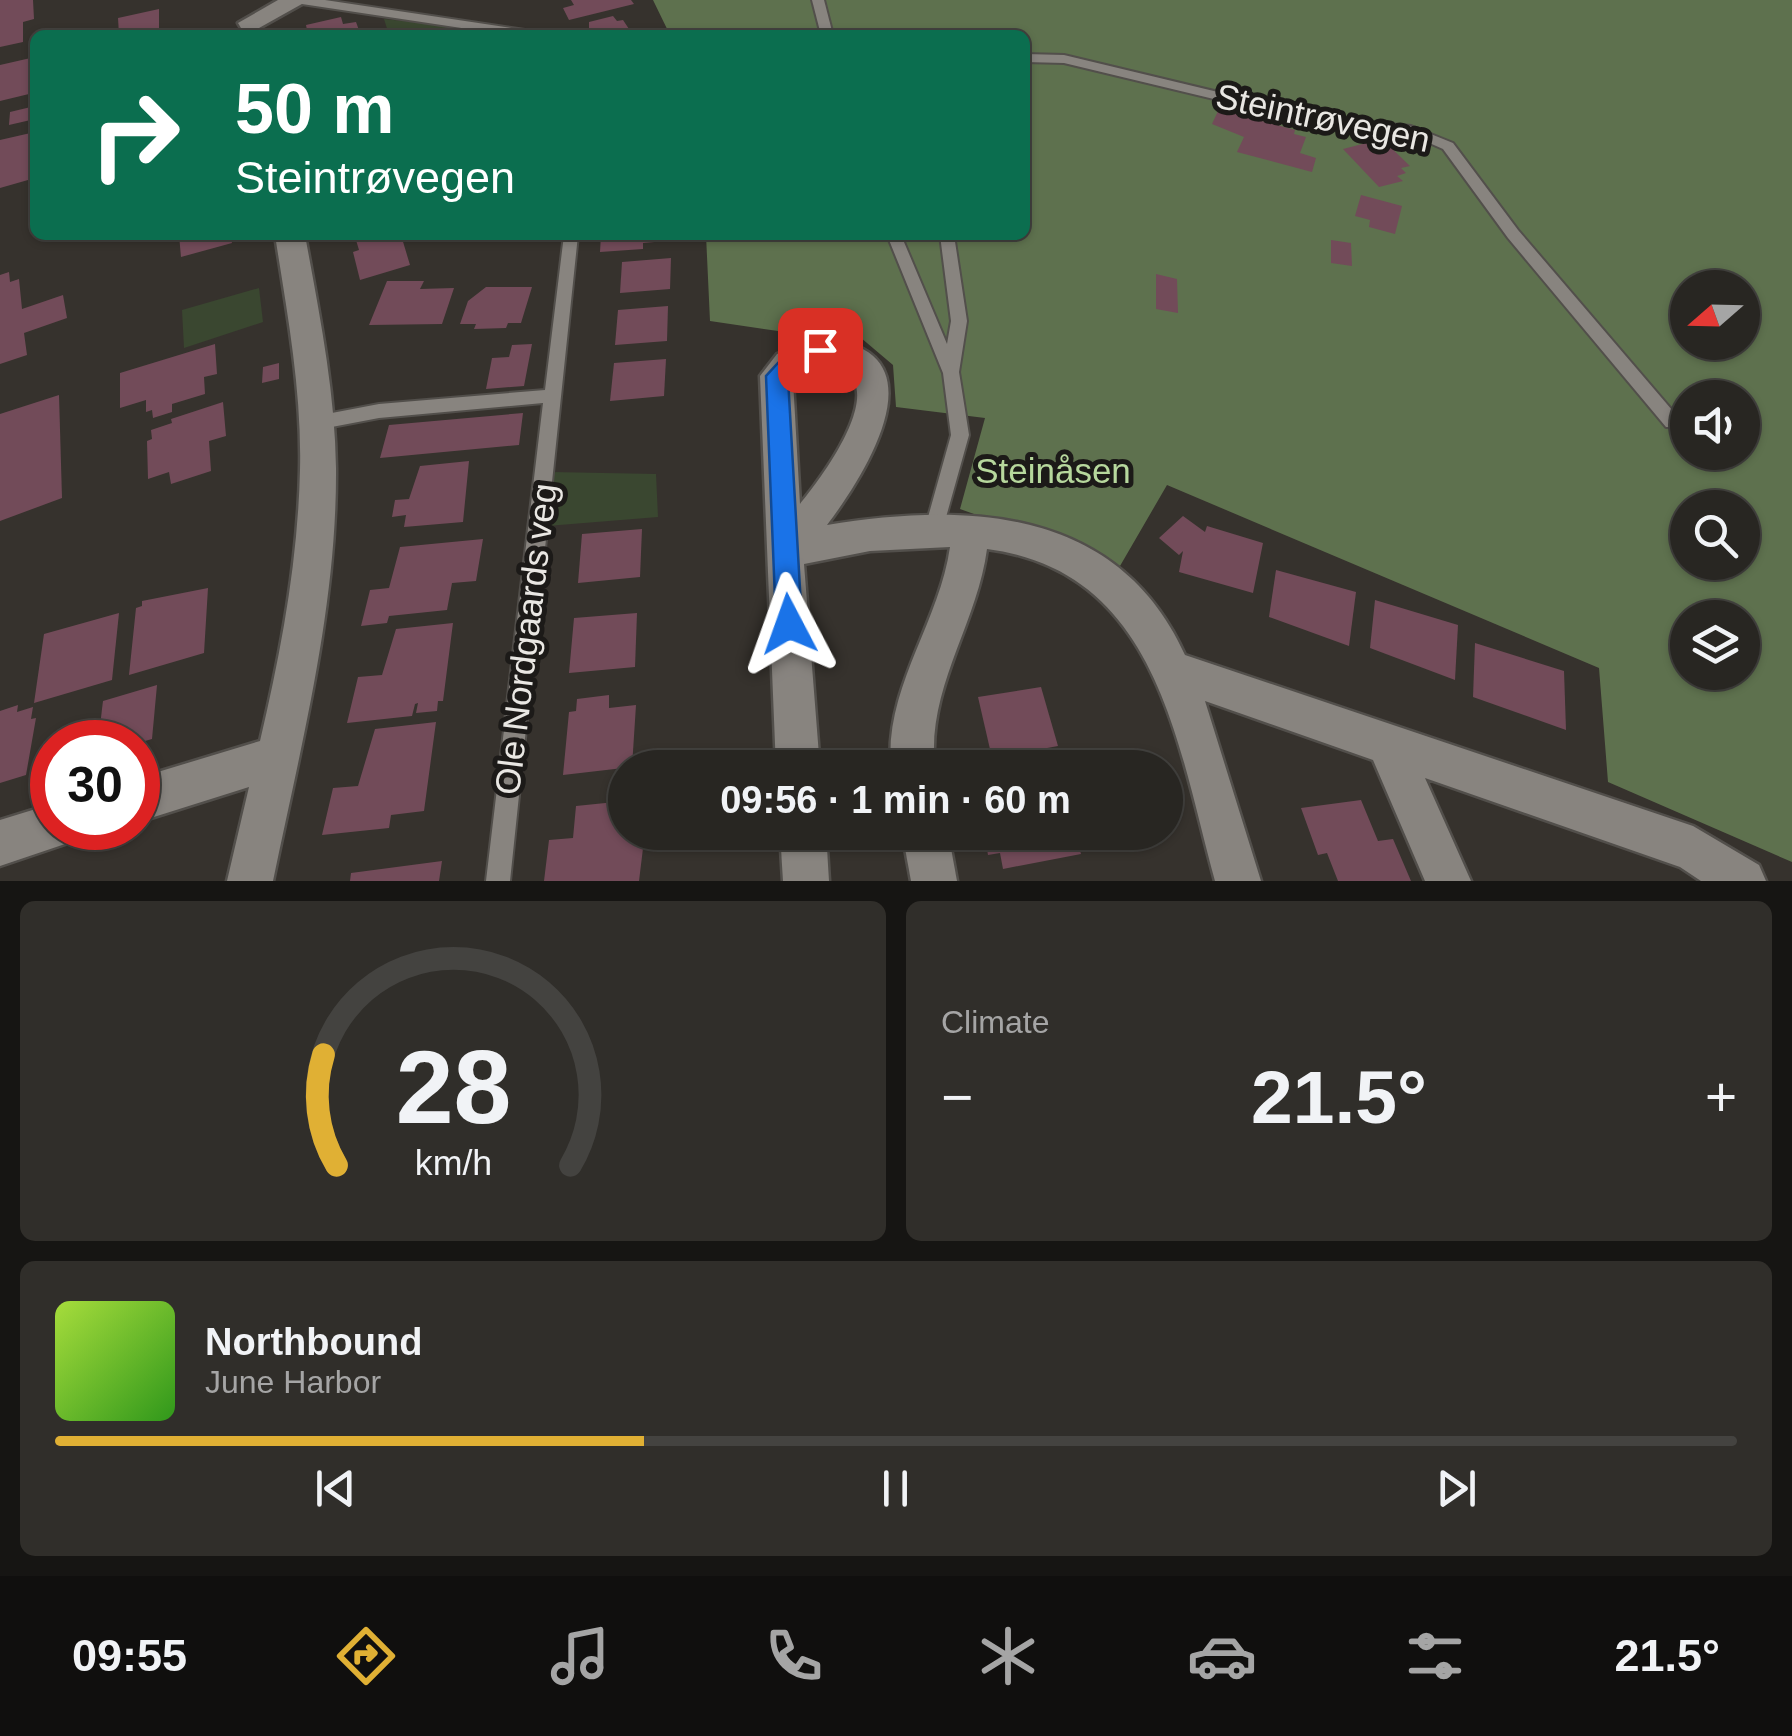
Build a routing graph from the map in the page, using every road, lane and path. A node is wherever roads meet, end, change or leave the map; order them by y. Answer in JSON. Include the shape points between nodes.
{"nodes":[{"id":1,"x":299,"y":0,"type":"edge"},
{"id":2,"x":818,"y":0,"type":"edge"},
{"id":3,"x":248,"y":19,"type":"edge"},
{"id":4,"x":499,"y":30,"type":"edge"},
{"id":5,"x":826,"y":30,"type":"edge"},
{"id":6,"x":1030,"y":58,"type":"edge"},
{"id":7,"x":291,"y":240,"type":"edge"},
{"id":8,"x":570,"y":240,"type":"edge"},
{"id":9,"x":896,"y":240,"type":"edge"},
{"id":10,"x":948,"y":240,"type":"edge"},
{"id":11,"x":951,"y":372,"type":"junction"},
{"id":12,"x":553,"y":396,"type":"junction"},
{"id":13,"x":1670,"y":420,"type":"edge"},
{"id":14,"x":316,"y":424,"type":"junction"},
{"id":15,"x":952,"y":530,"type":"junction"},
{"id":16,"x":784,"y":552,"type":"junction"},
{"id":17,"x":1169,"y":669,"type":"junction"},
{"id":18,"x":1388,"y":744,"type":"junction"},
{"id":19,"x":797,"y":750,"type":"edge"},
{"id":20,"x":910,"y":750,"type":"edge"},
{"id":21,"x":277,"y":757,"type":"junction"},
{"id":22,"x":160,"y":793,"type":"edge"},
{"id":23,"x":30,"y":833,"type":"edge"},
{"id":24,"x":0,"y":843,"type":"edge"},
{"id":25,"x":803,"y":850,"type":"edge"},
{"id":26,"x":928,"y":850,"type":"edge"},
{"id":27,"x":250,"y":881,"type":"edge"},
{"id":28,"x":498,"y":881,"type":"edge"},
{"id":29,"x":806,"y":881,"type":"edge"},
{"id":30,"x":934,"y":881,"type":"edge"},
{"id":31,"x":1238,"y":881,"type":"edge"},
{"id":32,"x":1448,"y":881,"type":"edge"},
{"id":33,"x":1743,"y":881,"type":"edge"}],
"edges":[{"from":1,"to":3,"type":"street"},
{"from":1,"to":4,"type":"lane"},
{"from":2,"to":5,"type":"lane"},
{"from":6,"to":13,"type":"lane","name":"Steintrøvegen","via":[[1064,59],[1345,124],[1411,130],[1448,146],[1512,234]]},
{"from":7,"to":14,"type":"street"},
{"from":8,"to":12,"type":"lane","name":"Ole Nordgaards veg"},
{"from":9,"to":11,"type":"lane"},
{"from":10,"to":11,"type":"lane","via":[[960,321]]},
{"from":11,"to":15,"type":"lane","via":[[960,435]]},
{"from":12,"to":14,"type":"lane","via":[[379,411]]},
{"from":12,"to":28,"type":"lane","name":"Ole Nordgaards veg"},
{"from":14,"to":21,"type":"street","via":[[313,567]]},
{"from":15,"to":16,"type":"street","via":[[839,537]]},
{"from":15,"to":17,"type":"street","via":[[1034,544],[1104,577],[1128,598]]},
{"from":15,"to":20,"type":"street","via":[[968,565],[915,702]]},
{"from":16,"to":16,"type":"street","via":[[846,469],[871,411],[874,397],[863,368],[844,354],[807,353],[777,376]]},
{"from":16,"to":19,"type":"street"},
{"from":17,"to":18,"type":"street"},
{"from":17,"to":31,"type":"street"},
{"from":18,"to":32,"type":"street"},
{"from":18,"to":33,"type":"street","via":[[1693,849]]},
{"from":21,"to":22,"type":"street"},
{"from":21,"to":27,"type":"street"},
{"from":23,"to":24,"type":"street"},
{"from":25,"to":29,"type":"street"},
{"from":26,"to":30,"type":"street"}]}
